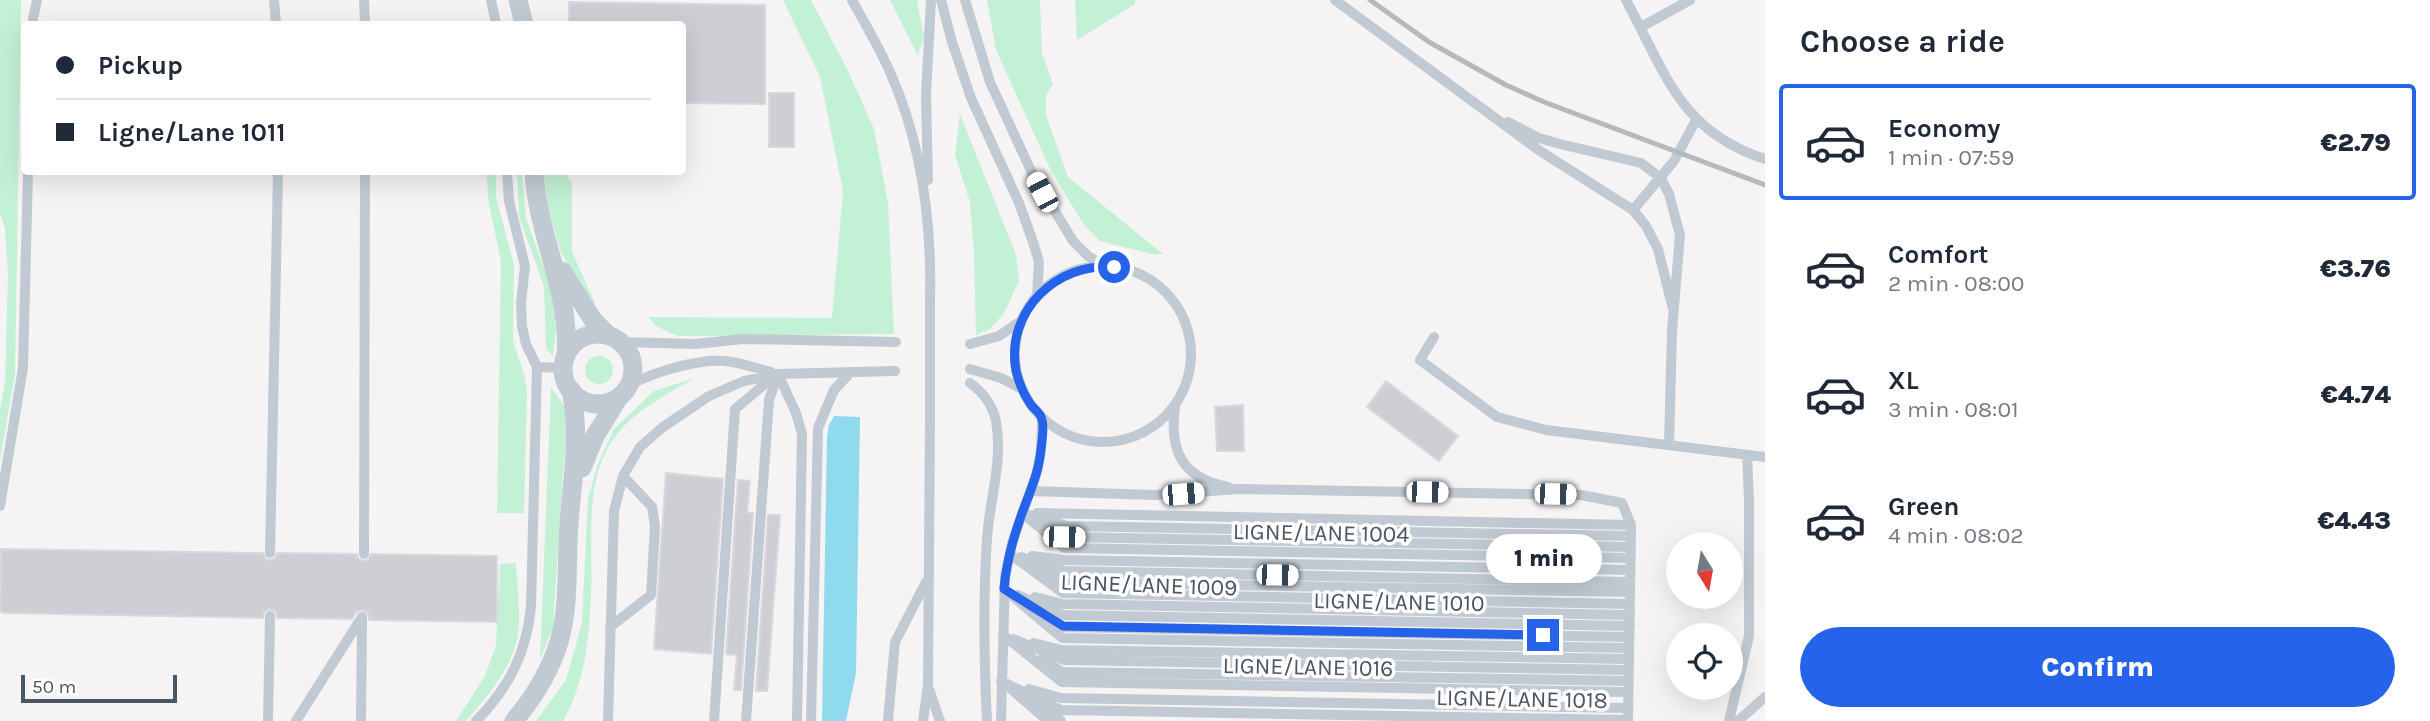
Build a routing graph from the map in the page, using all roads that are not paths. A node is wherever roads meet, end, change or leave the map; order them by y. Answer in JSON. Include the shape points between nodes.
{"nodes":[{"id":1,"x":37,"y":0,"type":"edge"},
{"id":2,"x":274,"y":0,"type":"edge"},
{"id":3,"x":364,"y":0,"type":"edge"},
{"id":4,"x":491,"y":0,"type":"edge"},
{"id":5,"x":519,"y":0,"type":"edge"},
{"id":6,"x":852,"y":0,"type":"edge"},
{"id":7,"x":931,"y":0,"type":"edge"},
{"id":8,"x":941,"y":0,"type":"edge"},
{"id":9,"x":965,"y":0,"type":"edge"},
{"id":10,"x":1335,"y":0,"type":"edge"},
{"id":11,"x":1626,"y":0,"type":"edge"},
{"id":12,"x":1690,"y":0,"type":"edge"},
{"id":13,"x":33,"y":21,"type":"edge"},
{"id":14,"x":276,"y":21,"type":"edge"},
{"id":15,"x":365,"y":21,"type":"edge"},
{"id":16,"x":495,"y":21,"type":"edge"},
{"id":17,"x":523,"y":21,"type":"edge"},
{"id":18,"x":1641,"y":27,"type":"junction"},
{"id":19,"x":1486,"y":110,"type":"junction"},
{"id":20,"x":1696,"y":120,"type":"junction"},
{"id":21,"x":1765,"y":159,"type":"edge"},
{"id":22,"x":28,"y":175,"type":"edge"},
{"id":23,"x":278,"y":175,"type":"edge"},
{"id":24,"x":365,"y":175,"type":"edge"},
{"id":25,"x":507,"y":175,"type":"edge"},
{"id":26,"x":534,"y":175,"type":"edge"},
{"id":27,"x":1661,"y":178,"type":"junction"},
{"id":28,"x":1633,"y":210,"type":"junction"},
{"id":29,"x":929,"y":222,"type":"junction"},
{"id":30,"x":547,"y":245,"type":"junction"},
{"id":31,"x":1105,"y":266,"type":"junction"},
{"id":32,"x":1037,"y":296,"type":"junction"},
{"id":33,"x":1673,"y":309,"type":"junction"},
{"id":34,"x":1021,"y":321,"type":"junction"},
{"id":35,"x":1434,"y":337,"type":"dead end"},
{"id":36,"x":614,"y":339,"type":"junction"},
{"id":37,"x":896,"y":342,"type":"dead end"},
{"id":38,"x":970,"y":344,"type":"dead end"},
{"id":39,"x":565,"y":363,"type":"junction"},
{"id":40,"x":537,"y":367,"type":"junction"},
{"id":41,"x":971,"y":369,"type":"dead end"},
{"id":42,"x":895,"y":371,"type":"dead end"},
{"id":43,"x":851,"y":372,"type":"junction"},
{"id":44,"x":778,"y":374,"type":"junction"},
{"id":45,"x":970,"y":383,"type":"dead end"},
{"id":46,"x":1022,"y":389,"type":"junction"},
{"id":47,"x":571,"y":390,"type":"junction"},
{"id":48,"x":624,"y":391,"type":"junction"},
{"id":49,"x":1176,"y":405,"type":"junction"},
{"id":50,"x":1042,"y":418,"type":"junction"},
{"id":51,"x":1669,"y":446,"type":"junction"},
{"id":52,"x":1747,"y":455,"type":"junction"},
{"id":53,"x":1765,"y":457,"type":"edge"},
{"id":54,"x":623,"y":476,"type":"junction"},
{"id":55,"x":573,"y":489,"type":"junction"},
{"id":56,"x":1238,"y":489,"type":"junction"},
{"id":57,"x":1031,"y":491,"type":"junction"},
{"id":58,"x":0,"y":506,"type":"edge"},
{"id":59,"x":1022,"y":513,"type":"junction"},
{"id":60,"x":1631,"y":536,"type":"junction"},
{"id":61,"x":270,"y":553,"type":"dead end"},
{"id":62,"x":364,"y":554,"type":"dead end"},
{"id":63,"x":1010,"y":554,"type":"junction"},
{"id":64,"x":1631,"y":558,"type":"junction"},
{"id":65,"x":1630,"y":570,"type":"junction"},
{"id":66,"x":929,"y":578,"type":"junction"},
{"id":67,"x":1630,"y":587,"type":"junction"},
{"id":68,"x":1004,"y":589,"type":"junction"},
{"id":69,"x":270,"y":616,"type":"dead end"},
{"id":70,"x":610,"y":627,"type":"junction"},
{"id":71,"x":1003,"y":635,"type":"junction"},
{"id":72,"x":1629,"y":637,"type":"junction"},
{"id":73,"x":1001,"y":681,"type":"junction"},
{"id":74,"x":928,"y":685,"type":"junction"},
{"id":75,"x":1629,"y":687,"type":"junction"},
{"id":76,"x":1765,"y":697,"type":"edge"},
{"id":77,"x":1628,"y":708,"type":"junction"},
{"id":78,"x":1006,"y":720,"type":"edge"},
{"id":79,"x":268,"y":721,"type":"edge"},
{"id":80,"x":296,"y":721,"type":"edge"},
{"id":81,"x":361,"y":721,"type":"edge"},
{"id":82,"x":476,"y":721,"type":"edge"},
{"id":83,"x":514,"y":721,"type":"edge"},
{"id":84,"x":608,"y":721,"type":"edge"},
{"id":85,"x":714,"y":721,"type":"edge"},
{"id":86,"x":746,"y":721,"type":"edge"},
{"id":87,"x":797,"y":721,"type":"edge"},
{"id":88,"x":811,"y":721,"type":"edge"},
{"id":89,"x":888,"y":721,"type":"edge"},
{"id":90,"x":923,"y":721,"type":"edge"},
{"id":91,"x":940,"y":721,"type":"edge"},
{"id":92,"x":986,"y":721,"type":"edge"},
{"id":93,"x":1048,"y":721,"type":"edge"},
{"id":94,"x":1061,"y":721,"type":"edge"},
{"id":95,"x":1628,"y":721,"type":"edge"},
{"id":96,"x":1729,"y":721,"type":"edge"},
{"id":97,"x":1738,"y":721,"type":"edge"}],
"edges":[{"from":1,"to":13,"type":"lane"},
{"from":2,"to":14,"type":"lane"},
{"from":3,"to":15,"type":"lane"},
{"from":4,"to":16,"type":"lane"},
{"from":5,"to":17,"type":"street"},
{"from":6,"to":29,"type":"lane","via":[[903,105],[921,167]]},
{"from":7,"to":29,"type":"lane","via":[[926,95]]},
{"from":8,"to":32,"type":"lane","via":[[971,99],[1033,242],[1039,262]]},
{"from":9,"to":31,"type":"lane","via":[[990,82],[1027,164],[1073,241]]},
{"from":10,"to":19,"type":"lane"},
{"from":11,"to":18,"type":"lane"},
{"from":12,"to":18,"type":"lane"},
{"from":18,"to":20,"type":"lane"},
{"from":19,"to":27,"type":"lane","via":[[1539,138],[1634,161]]},
{"from":19,"to":28,"type":"lane","via":[[1540,151]]},
{"from":20,"to":21,"type":"lane","via":[[1734,147]]},
{"from":20,"to":27,"type":"lane"},
{"from":22,"to":58,"type":"lane","via":[[23,368]]},
{"from":23,"to":61,"type":"lane"},
{"from":24,"to":62,"type":"lane"},
{"from":25,"to":40,"type":"lane","via":[[525,266],[522,327]]},
{"from":26,"to":30,"type":"street"},
{"from":27,"to":28,"type":"lane"},
{"from":27,"to":33,"type":"lane","via":[[1679,226]]},
{"from":28,"to":33,"type":"lane","via":[[1658,249]]},
{"from":29,"to":66,"type":"lane","bridge":true},
{"from":30,"to":36,"type":"street","via":[[586,310]]},
{"from":30,"to":39,"type":"street","via":[[565,313]]},
{"from":31,"to":32,"type":"lane","via":[[1067,274]]},
{"from":31,"to":49,"type":"lane","via":[[1150,279],[1182,314],[1192,361]]},
{"from":32,"to":34,"type":"lane"},
{"from":33,"to":51,"type":"lane"},
{"from":34,"to":38,"type":"lane","via":[[999,337]]},
{"from":34,"to":46,"type":"lane","via":[[1015,355]]},
{"from":35,"to":51,"type":"lane","via":[[1420,360],[1497,417],[1546,430]]},
{"from":36,"to":37,"type":"lane","via":[[695,344],[743,339]]},
{"from":36,"to":39,"type":"street","via":[[597,334],[583,338],[571,347]]},
{"from":36,"to":48,"type":"street","via":[[629,352],[632,362],[633,372]]},
{"from":39,"to":40,"type":"lane"},
{"from":39,"to":47,"type":"street"},
{"from":40,"to":82,"type":"lane","via":[[530,622],[512,676]]},
{"from":41,"to":46,"type":"lane","via":[[1001,377]]},
{"from":42,"to":43,"type":"lane"},
{"from":43,"to":44,"type":"lane"},
{"from":43,"to":88,"type":"lane","via":[[834,390],[818,428]]},
{"from":44,"to":48,"type":"lane","via":[[718,361],[659,373]]},
{"from":44,"to":54,"type":"lane","via":[[733,384],[709,396],[640,447]]},
{"from":44,"to":85,"type":"lane","via":[[735,410]]},
{"from":44,"to":86,"type":"lane","via":[[769,400]]},
{"from":44,"to":87,"type":"lane","via":[[799,422],[802,446]]},
{"from":45,"to":92,"type":"lane","via":[[992,408],[998,441],[987,541]]},
{"from":46,"to":50,"type":"lane"},
{"from":47,"to":48,"type":"street","via":[[597,404]]},
{"from":47,"to":55,"type":"street","via":[[577,436]]},
{"from":48,"to":55,"type":"street","via":[[595,436]]},
{"from":49,"to":50,"type":"lane","via":[[1145,432],[1117,442],[1076,438]]},
{"from":49,"to":56,"type":"lane","via":[[1172,432],[1186,467],[1209,484]]},
{"from":50,"to":57,"type":"lane","via":[[1041,450]]},
{"from":51,"to":52,"type":"lane"},
{"from":52,"to":53,"type":"lane"},
{"from":52,"to":96,"type":"lane","via":[[1749,636]]},
{"from":54,"to":70,"type":"lane","via":[[614,511]]},
{"from":54,"to":70,"type":"lane","via":[[652,507],[651,595]]},
{"from":55,"to":83,"type":"street","via":[[560,641],[544,679]]},
{"from":56,"to":57,"type":"lane","via":[[1154,495]]},
{"from":56,"to":60,"type":"lane","via":[[1581,495],[1622,503]]},
{"from":57,"to":59,"type":"lane"},
{"from":59,"to":60,"type":"lane"},
{"from":59,"to":60,"type":"lane","via":[[1064,537]]},
{"from":59,"to":63,"type":"lane"},
{"from":59,"to":64,"type":"lane","name":"LIGNE/LANE 1004","via":[[1064,548]]},
{"from":60,"to":64,"type":"lane"},
{"from":63,"to":65,"type":"lane","via":[[1064,560]]},
{"from":63,"to":67,"type":"lane","via":[[1063,571]]},
{"from":63,"to":68,"type":"lane"},
{"from":63,"to":72,"type":"lane","via":[[1063,593]]},
{"from":64,"to":65,"type":"lane"},
{"from":65,"to":67,"type":"lane"},
{"from":66,"to":74,"type":"lane"},
{"from":66,"to":89,"type":"lane","via":[[895,642]]},
{"from":67,"to":72,"type":"lane"},
{"from":68,"to":71,"type":"lane"},
{"from":68,"to":72,"type":"lane","name":"LIGNE/LANE 1009","via":[[1063,604]]},
{"from":68,"to":72,"type":"lane","via":[[1063,626]]},
{"from":69,"to":79,"type":"lane"},
{"from":70,"to":84,"type":"lane"},
{"from":71,"to":72,"type":"lane","via":[[1062,650]]},
{"from":71,"to":73,"type":"lane"},
{"from":71,"to":75,"type":"lane","via":[[1062,672]]},
{"from":72,"to":75,"type":"lane"},
{"from":73,"to":77,"type":"lane","via":[[1061,698]]},
{"from":73,"to":78,"type":"lane"},
{"from":73,"to":93,"type":"lane"},
{"from":73,"to":94,"type":"lane"},
{"from":73,"to":95,"type":"lane","name":"LIGNE/LANE 1018","via":[[1061,710]]},
{"from":74,"to":90,"type":"lane"},
{"from":74,"to":91,"type":"lane"},
{"from":75,"to":77,"type":"lane"},
{"from":76,"to":97,"type":"lane"},
{"from":77,"to":95,"type":"lane"},
{"from":80,"to":81,"type":"lane","via":[[362,617]]}]}
